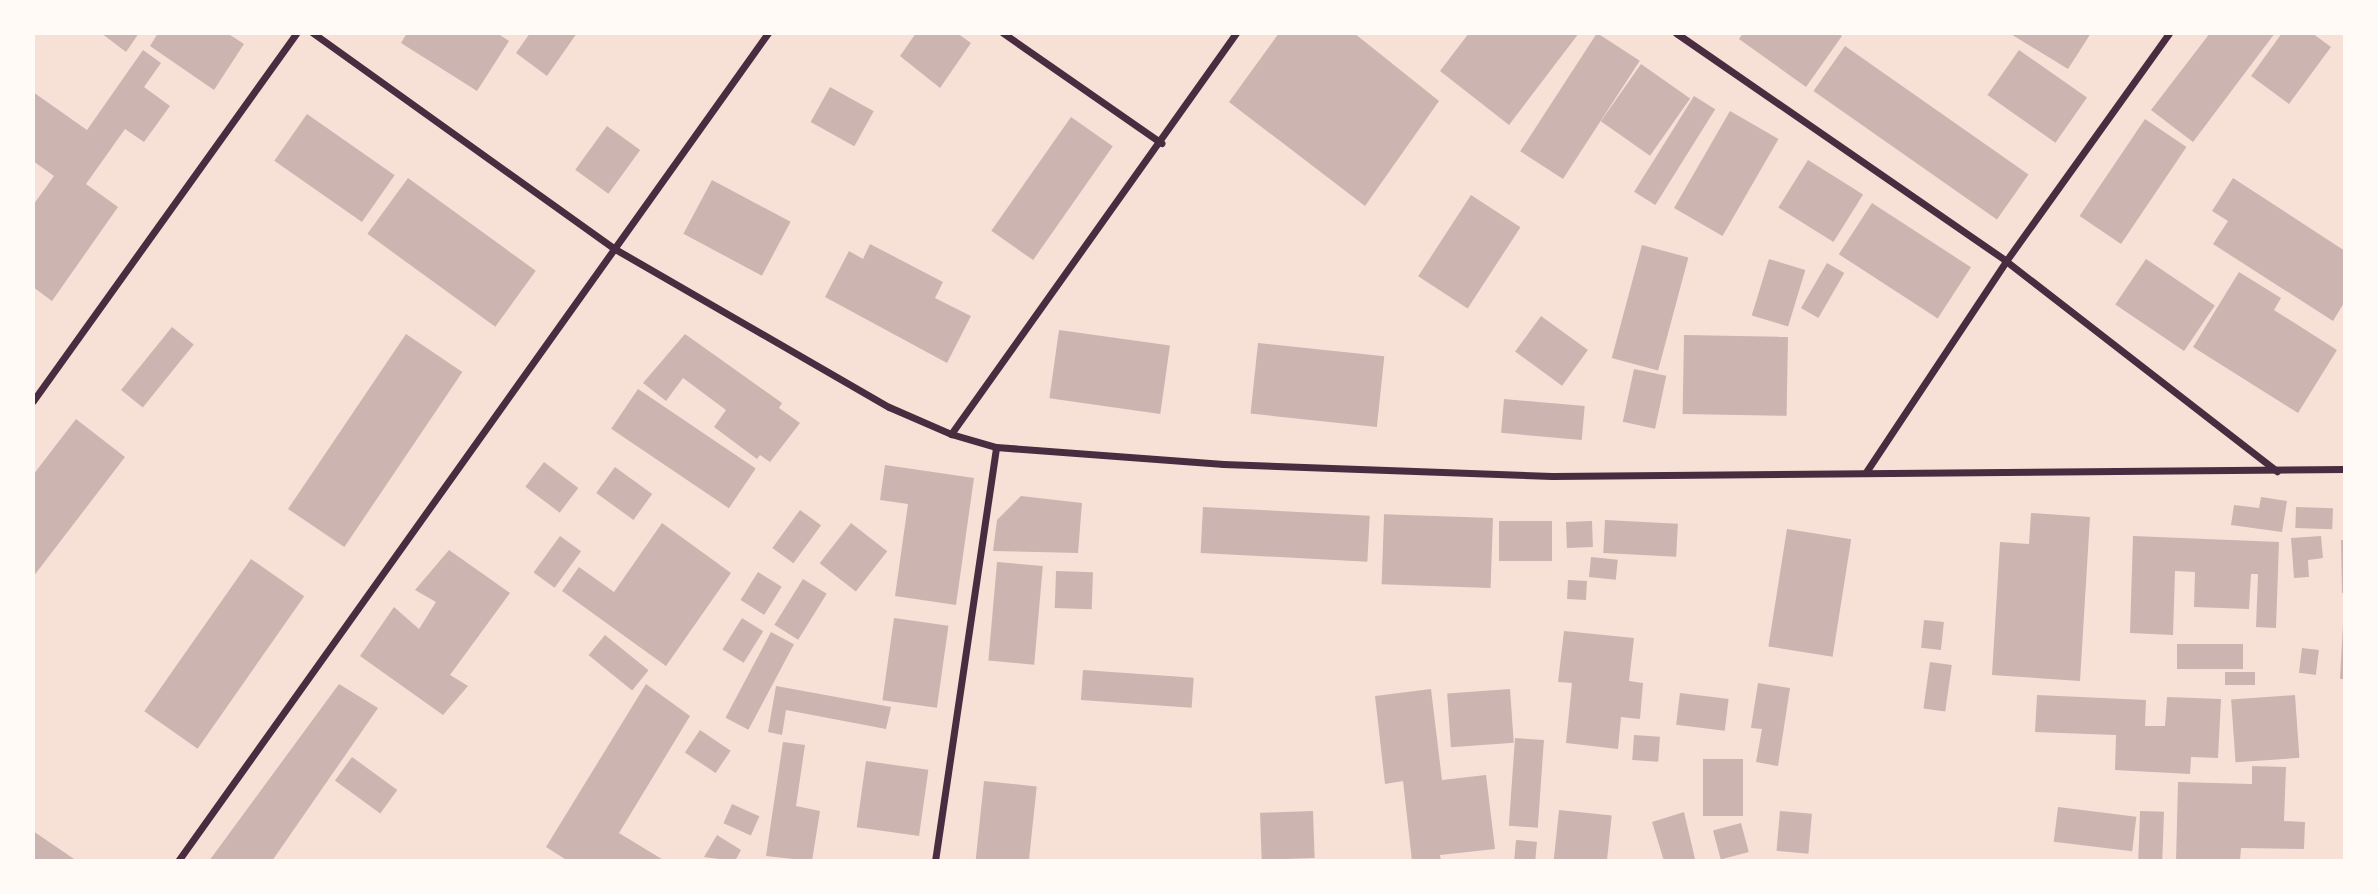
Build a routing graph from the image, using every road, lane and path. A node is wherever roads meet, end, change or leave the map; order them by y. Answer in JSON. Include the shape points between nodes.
{"nodes":[{"id":1,"x":296,"y":33,"type":"edge"},
{"id":2,"x":313,"y":33,"type":"edge"},
{"id":3,"x":768,"y":33,"type":"edge"},
{"id":4,"x":1003,"y":33,"type":"edge"},
{"id":5,"x":1237,"y":33,"type":"edge"},
{"id":6,"x":1676,"y":33,"type":"edge"},
{"id":7,"x":2169,"y":33,"type":"edge"},
{"id":8,"x":1161,"y":143,"type":"junction"},
{"id":9,"x":615,"y":248,"type":"junction"},
{"id":10,"x":2006,"y":261,"type":"junction"},
{"id":11,"x":33,"y":401,"type":"edge"},
{"id":12,"x":951,"y":434,"type":"junction"},
{"id":13,"x":996,"y":447,"type":"junction"},
{"id":14,"x":2345,"y":469,"type":"edge"},
{"id":15,"x":2277,"y":471,"type":"junction"},
{"id":16,"x":1866,"y":472,"type":"junction"},
{"id":17,"x":178,"y":861,"type":"edge"},
{"id":18,"x":935,"y":861,"type":"edge"}],
"edges":[{"from":1,"to":11,"type":"street"},
{"from":2,"to":9,"type":"street"},
{"from":3,"to":9,"type":"street"},
{"from":4,"to":8,"type":"street"},
{"from":5,"to":8,"type":"street"},
{"from":6,"to":10,"type":"street"},
{"from":7,"to":10,"type":"street"},
{"from":8,"to":12,"type":"street"},
{"from":9,"to":12,"type":"street","via":[[889,407]]},
{"from":9,"to":17,"type":"street"},
{"from":10,"to":15,"type":"street"},
{"from":10,"to":16,"type":"street"},
{"from":12,"to":13,"type":"street"},
{"from":13,"to":16,"type":"street","via":[[1223,464],[1552,476]]},
{"from":13,"to":18,"type":"street"},
{"from":14,"to":15,"type":"street"},
{"from":15,"to":16,"type":"street"}]}
